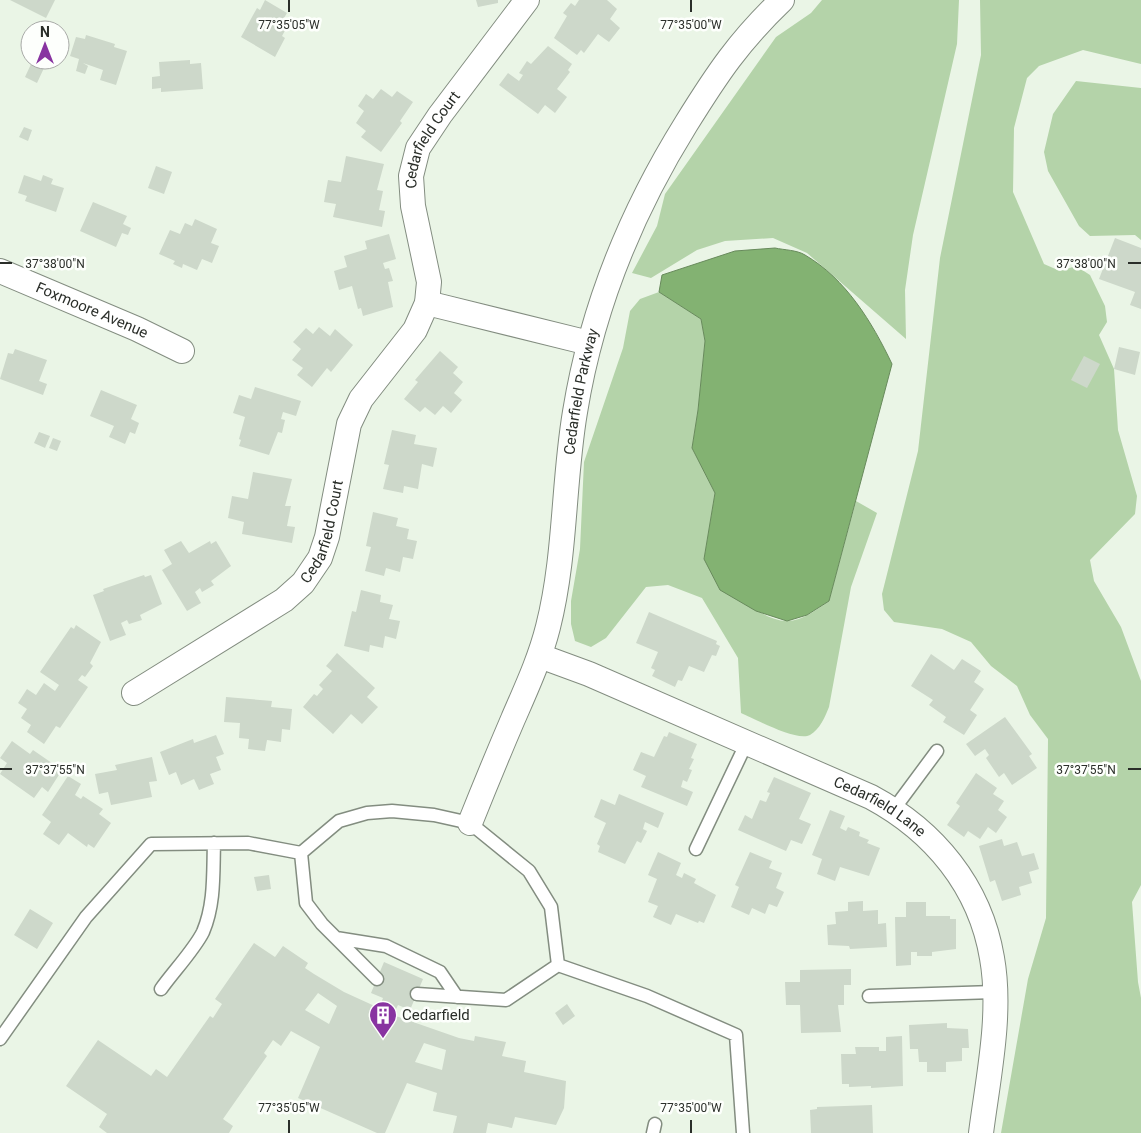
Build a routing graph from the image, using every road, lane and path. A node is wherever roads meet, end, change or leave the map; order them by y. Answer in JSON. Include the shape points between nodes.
{"nodes":[{"id":1,"x":527,"y":0,"type":"edge"},
{"id":2,"x":782,"y":0,"type":"edge"},
{"id":3,"x":0,"y":271,"type":"edge"},
{"id":4,"x":427,"y":303,"type":"junction"},
{"id":5,"x":589,"y":343,"type":"junction"},
{"id":6,"x":182,"y":351,"type":"dead end"},
{"id":7,"x":540,"y":656,"type":"junction"},
{"id":8,"x":134,"y":693,"type":"dead end"},
{"id":9,"x":747,"y":742,"type":"junction"},
{"id":10,"x":937,"y":751,"type":"dead end"},
{"id":11,"x":894,"y":809,"type":"junction"},
{"id":12,"x":470,"y":823,"type":"junction"},
{"id":13,"x":214,"y":843,"type":"junction"},
{"id":14,"x":696,"y":849,"type":"dead end"},
{"id":15,"x":301,"y":854,"type":"junction"},
{"id":16,"x":336,"y":938,"type":"junction"},
{"id":17,"x":558,"y":965,"type":"junction"},
{"id":18,"x":377,"y":979,"type":"dead end"},
{"id":19,"x":161,"y":989,"type":"dead end"},
{"id":20,"x":994,"y":992,"type":"junction"},
{"id":21,"x":417,"y":994,"type":"dead end"},
{"id":22,"x":869,"y":996,"type":"dead end"},
{"id":23,"x":457,"y":997,"type":"junction"},
{"id":24,"x":0,"y":1039,"type":"edge"},
{"id":25,"x":743,"y":1133,"type":"edge"},
{"id":26,"x":981,"y":1133,"type":"edge"}],
"edges":[{"from":1,"to":4,"type":"street","name":"Cedarfield Court","via":[[418,148],[411,183],[429,282]]},
{"from":2,"to":5,"type":"street","name":"Cedarfield Parkway","via":[[720,68],[662,162],[638,207],[611,272]]},
{"from":3,"to":6,"type":"street","name":"Foxmoore Avenue"},
{"from":4,"to":5,"type":"street"},
{"from":4,"to":8,"type":"street","name":"Cedarfield Court","via":[[416,330],[361,399],[349,424],[327,537],[320,558],[303,583],[284,600]]},
{"from":5,"to":7,"type":"street","name":"Cedarfield Parkway","via":[[575,411],[561,560]]},
{"from":7,"to":9,"type":"street","name":"Cedarfield Lane"},
{"from":7,"to":12,"type":"street","name":"Cedarfield Parkway"},
{"from":9,"to":11,"type":"street","name":"Cedarfield Lane"},
{"from":9,"to":14,"type":"lane"},
{"from":10,"to":11,"type":"lane"},
{"from":11,"to":20,"type":"street","name":"Cedarfield Lane","via":[[932,840],[972,897],[987,934]]},
{"from":12,"to":15,"type":"lane","via":[[434,815],[366,813],[339,821]]},
{"from":12,"to":17,"type":"lane","via":[[534,878],[551,907]]},
{"from":13,"to":15,"type":"lane","via":[[248,843]]},
{"from":13,"to":19,"type":"lane","via":[[212,901],[202,934]]},
{"from":13,"to":24,"type":"lane","via":[[151,844],[86,917]]},
{"from":15,"to":16,"type":"lane","via":[[306,903]]},
{"from":16,"to":18,"type":"lane"},
{"from":16,"to":23,"type":"lane","via":[[386,946],[440,972]]},
{"from":17,"to":23,"type":"lane","via":[[506,1000]]},
{"from":17,"to":25,"type":"lane","via":[[647,996],[736,1035]]},
{"from":20,"to":22,"type":"lane"},
{"from":20,"to":26,"type":"street","name":"Cedarfield Lane","via":[[993,1041]]},
{"from":21,"to":23,"type":"lane"}]}
